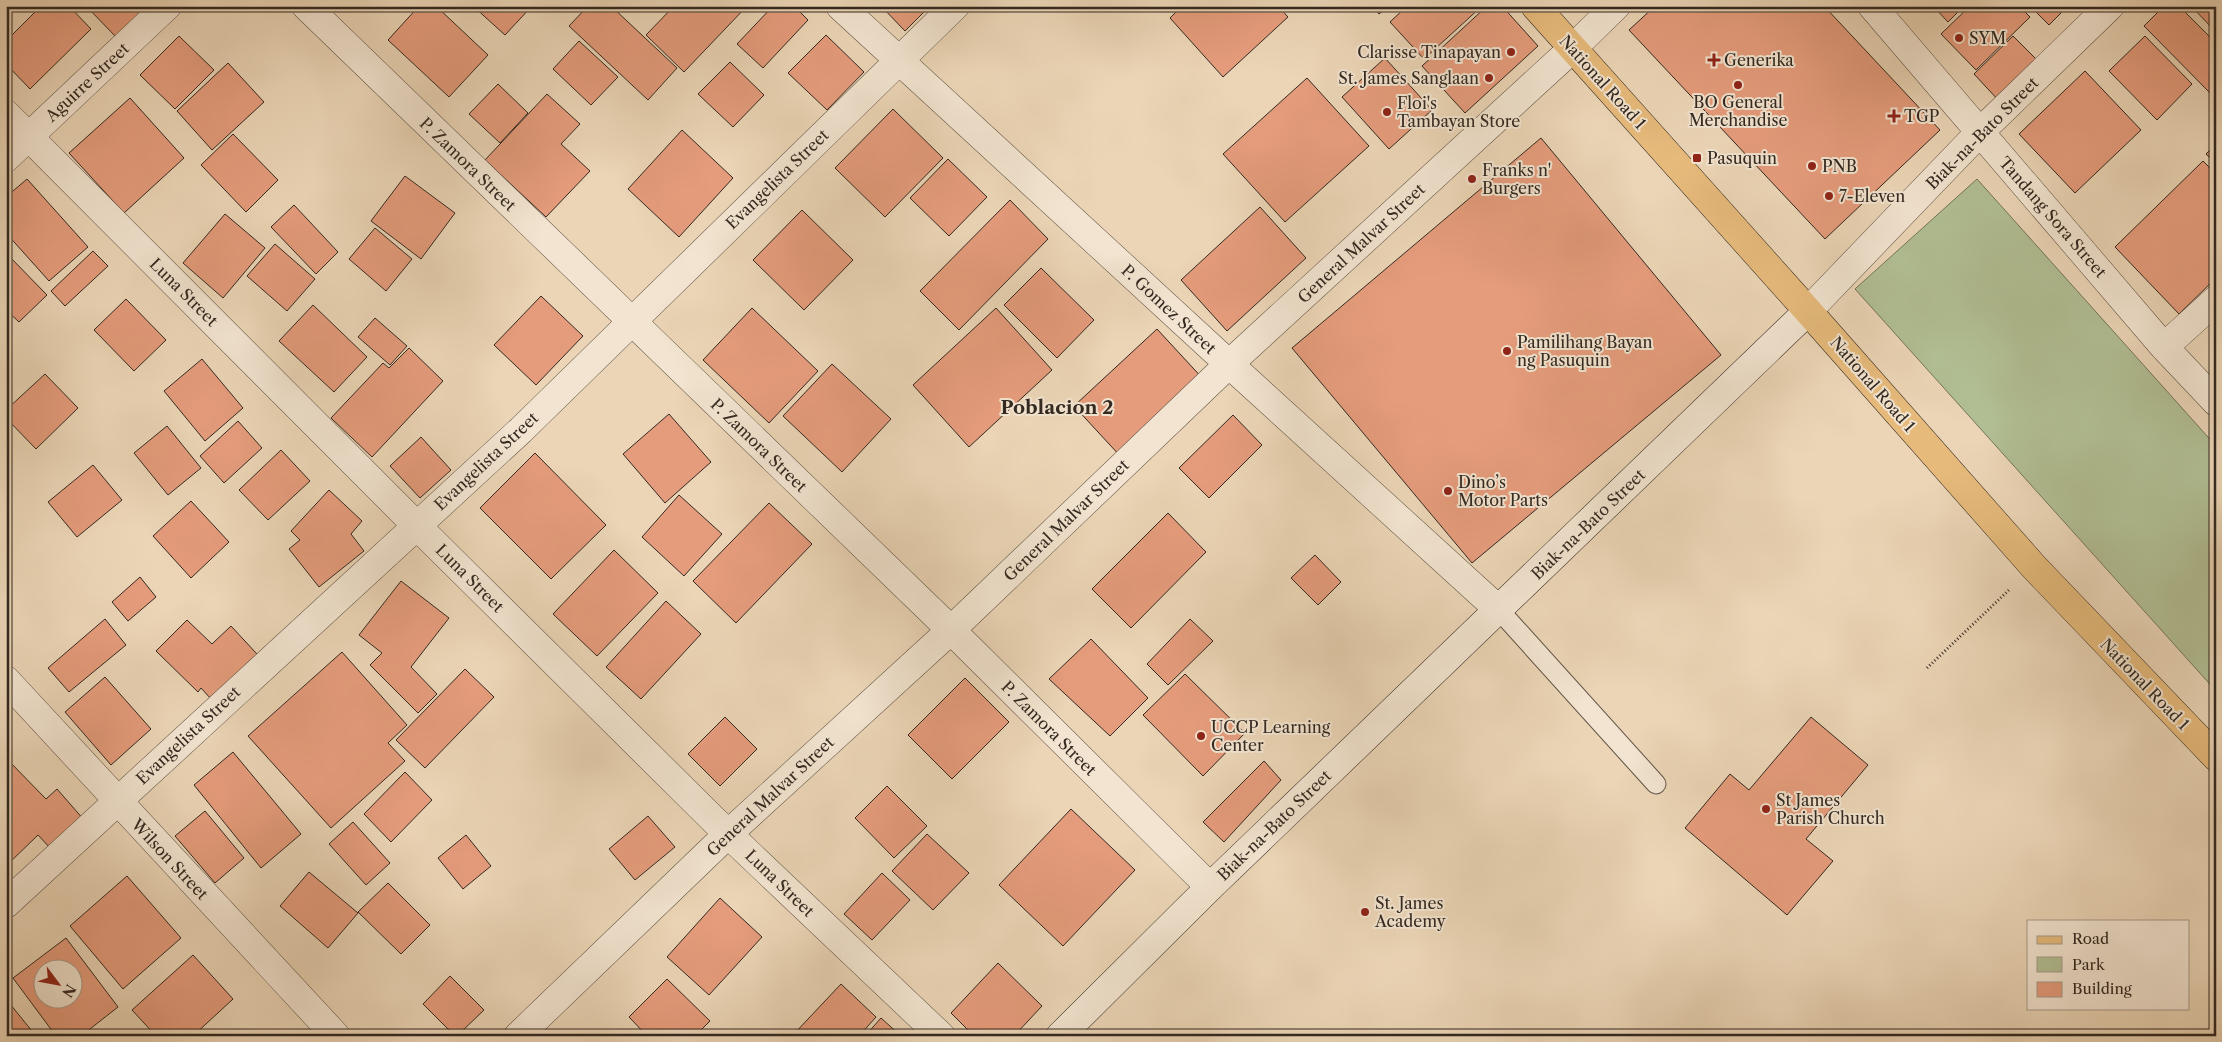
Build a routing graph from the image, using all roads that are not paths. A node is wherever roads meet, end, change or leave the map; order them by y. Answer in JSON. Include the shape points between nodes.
{"nodes":[{"id":1,"x":167,"y":6,"type":"edge"},
{"id":2,"x":306,"y":6,"type":"edge"},
{"id":3,"x":840,"y":6,"type":"edge"},
{"id":4,"x":955,"y":6,"type":"edge"},
{"id":5,"x":1535,"y":6,"type":"edge"},
{"id":6,"x":1616,"y":6,"type":"edge"},
{"id":7,"x":1872,"y":6,"type":"edge"},
{"id":8,"x":2110,"y":6,"type":"edge"},
{"id":9,"x":1572,"y":49,"type":"junction"},
{"id":10,"x":899,"y":62,"type":"junction"},
{"id":11,"x":6,"y":114,"type":"edge"},
{"id":12,"x":1980,"y":132,"type":"junction"},
{"id":13,"x":28,"y":137,"type":"junction"},
{"id":14,"x":6,"y":158,"type":"edge"},
{"id":15,"x":2216,"y":300,"type":"edge"},
{"id":16,"x":1808,"y":311,"type":"junction"},
{"id":17,"x":631,"y":321,"type":"junction"},
{"id":18,"x":2164,"y":347,"type":"junction"},
{"id":19,"x":1229,"y":364,"type":"junction"},
{"id":20,"x":2216,"y":402,"type":"edge"},
{"id":21,"x":417,"y":526,"type":"junction"},
{"id":22,"x":1499,"y":610,"type":"junction"},
{"id":23,"x":951,"y":630,"type":"junction"},
{"id":24,"x":6,"y":680,"type":"edge"},
{"id":25,"x":2216,"y":757,"type":"edge"},
{"id":26,"x":1656,"y":784,"type":"dead end"},
{"id":27,"x":116,"y":801,"type":"junction"},
{"id":28,"x":728,"y":834,"type":"junction"},
{"id":29,"x":1210,"y":887,"type":"junction"},
{"id":30,"x":6,"y":904,"type":"edge"},
{"id":31,"x":336,"y":1036,"type":"edge"},
{"id":32,"x":518,"y":1036,"type":"edge"},
{"id":33,"x":941,"y":1036,"type":"edge"},
{"id":34,"x":1060,"y":1036,"type":"edge"}],
"edges":[{"from":1,"to":13,"type":"street","name":"Aguirre Street"},
{"from":2,"to":17,"type":"street","name":"P. Zamora Street"},
{"from":3,"to":10,"type":"street","name":"P. Gomez Street"},
{"from":4,"to":10,"type":"street","name":"Evangelista Street"},
{"from":5,"to":9,"type":"main road","name":"National Road 1"},
{"from":6,"to":9,"type":"street","name":"General Malvar Street"},
{"from":7,"to":12,"type":"street","name":"Tandang Sora Street"},
{"from":8,"to":12,"type":"street","name":"Biak-na-Bato Street"},
{"from":9,"to":16,"type":"main road","name":"National Road 1"},
{"from":9,"to":19,"type":"street","name":"General Malvar Street"},
{"from":10,"to":17,"type":"street","name":"Evangelista Street"},
{"from":10,"to":19,"type":"street","name":"P. Gomez Street"},
{"from":11,"to":13,"type":"street","name":"Luna Street"},
{"from":12,"to":16,"type":"street","name":"Biak-na-Bato Street"},
{"from":12,"to":18,"type":"street","name":"Tandang Sora Street"},
{"from":13,"to":14,"type":"street","name":"Aguirre Street"},
{"from":13,"to":21,"type":"street","name":"Luna Street"},
{"from":15,"to":18,"type":"street"},
{"from":16,"to":22,"type":"street","name":"Biak-na-Bato Street"},
{"from":16,"to":25,"type":"main road","name":"National Road 1","via":[[2034,567]]},
{"from":17,"to":21,"type":"street","name":"Evangelista Street","via":[[521,430]]},
{"from":17,"to":23,"type":"street","name":"P. Zamora Street"},
{"from":18,"to":20,"type":"street","name":"Tandang Sora Street"},
{"from":19,"to":22,"type":"street","name":"P. Gomez Street"},
{"from":19,"to":23,"type":"street","name":"General Malvar Street"},
{"from":21,"to":27,"type":"street","name":"Evangelista Street"},
{"from":21,"to":28,"type":"street","name":"Luna Street"},
{"from":22,"to":26,"type":"lane"},
{"from":22,"to":29,"type":"street","name":"Biak-na-Bato Street"},
{"from":23,"to":28,"type":"street","name":"General Malvar Street"},
{"from":23,"to":29,"type":"street","name":"P. Zamora Street"},
{"from":24,"to":27,"type":"street","name":"Wilson Street"},
{"from":27,"to":30,"type":"street","name":"Evangelista Street"},
{"from":27,"to":31,"type":"street","name":"Wilson Street"},
{"from":28,"to":32,"type":"street","name":"General Malvar Street"},
{"from":28,"to":33,"type":"street","name":"Luna Street"},
{"from":29,"to":34,"type":"street","name":"Biak-na-Bato Street"}]}
